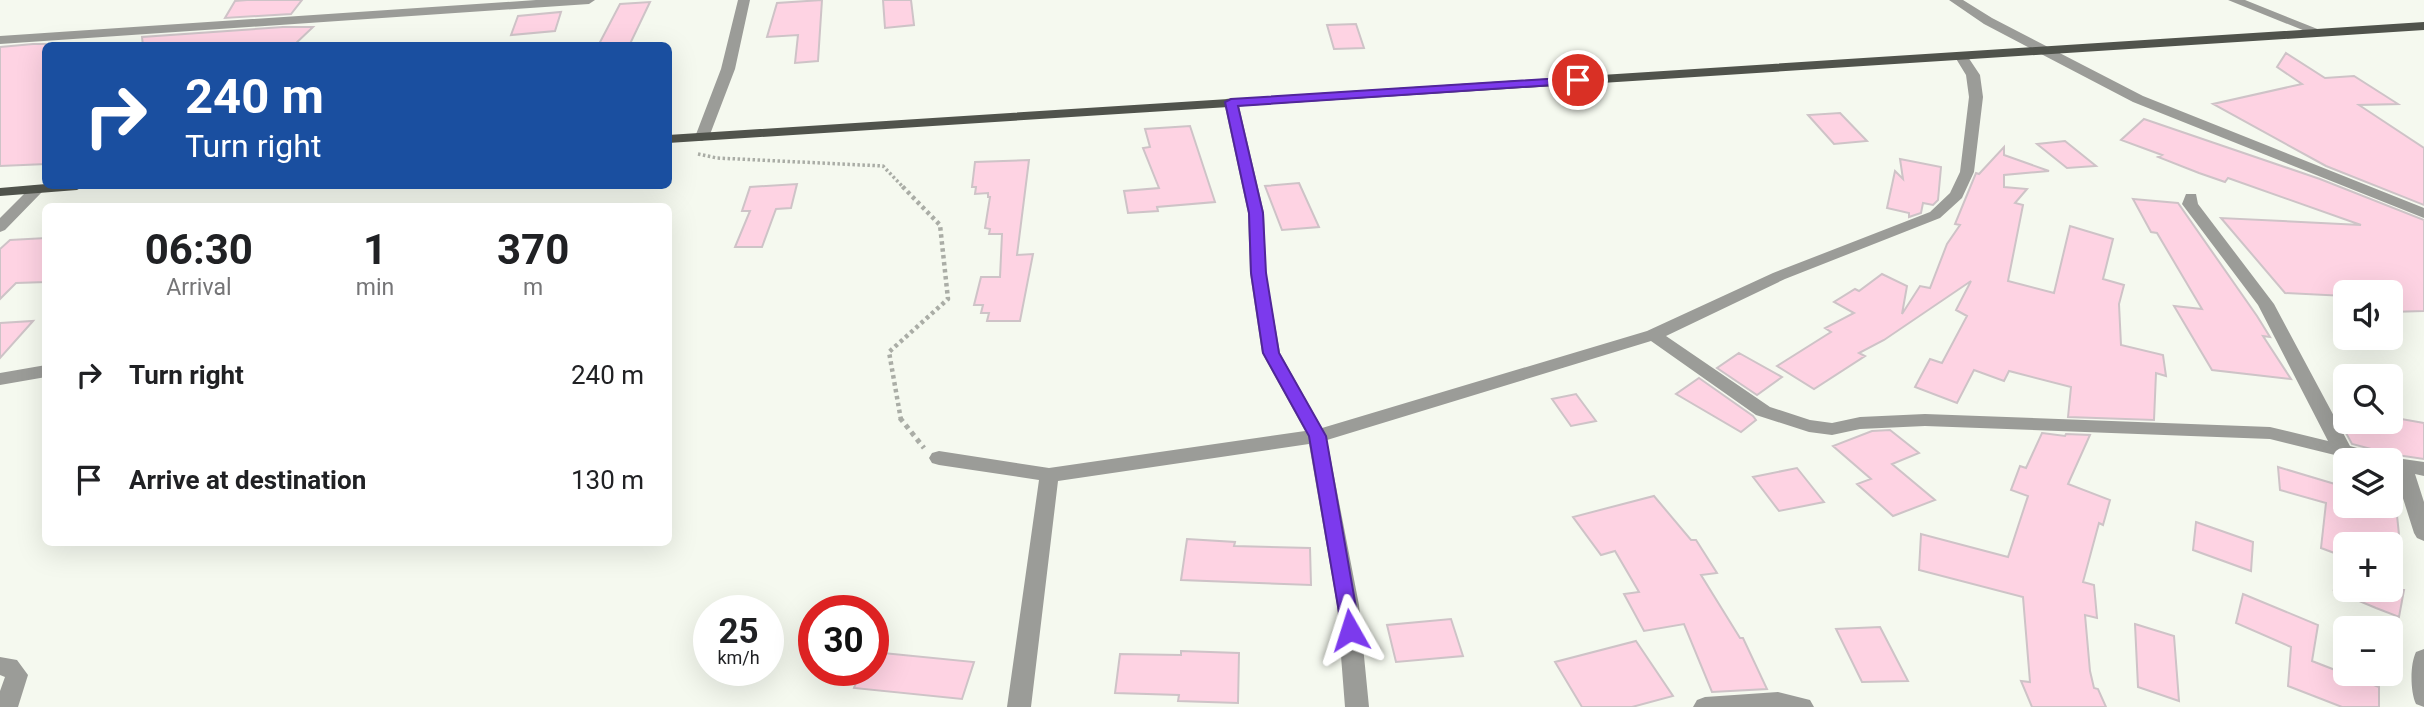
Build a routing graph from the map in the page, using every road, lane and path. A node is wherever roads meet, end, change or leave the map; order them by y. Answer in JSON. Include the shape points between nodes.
{"nodes":[{"id":1,"x":589,"y":0,"type":"edge"},
{"id":2,"x":744,"y":0,"type":"edge"},
{"id":3,"x":1955,"y":0,"type":"edge"},
{"id":4,"x":2234,"y":0,"type":"edge"},
{"id":5,"x":543,"y":1,"type":"edge"},
{"id":6,"x":2424,"y":26,"type":"edge"},
{"id":7,"x":2319,"y":32,"type":"junction"},
{"id":8,"x":0,"y":40,"type":"edge"},
{"id":9,"x":2050,"y":52,"type":"junction"},
{"id":10,"x":1961,"y":57,"type":"junction"},
{"id":11,"x":1231,"y":102,"type":"junction"},
{"id":12,"x":702,"y":137,"type":"junction"},
{"id":13,"x":672,"y":139,"type":"edge"},
{"id":14,"x":695,"y":154,"type":"dead end"},
{"id":15,"x":37,"y":189,"type":"junction"},
{"id":16,"x":42,"y":189,"type":"edge"},
{"id":17,"x":0,"y":191,"type":"edge"},
{"id":18,"x":2192,"y":197,"type":"dead end"},
{"id":19,"x":2424,"y":213,"type":"edge"},
{"id":20,"x":0,"y":227,"type":"edge"},
{"id":21,"x":1653,"y":335,"type":"junction"},
{"id":22,"x":42,"y":372,"type":"edge"},
{"id":23,"x":0,"y":379,"type":"edge"},
{"id":24,"x":1317,"y":436,"type":"junction"},
{"id":25,"x":2341,"y":448,"type":"edge"},
{"id":26,"x":2333,"y":449,"type":"edge"},
{"id":27,"x":939,"y":458,"type":"joint"},
{"id":28,"x":2403,"y":465,"type":"edge"},
{"id":29,"x":2424,"y":469,"type":"edge"},
{"id":30,"x":1049,"y":475,"type":"junction"},
{"id":31,"x":2403,"y":481,"type":"edge"},
{"id":32,"x":2424,"y":533,"type":"edge"},
{"id":33,"x":2424,"y":658,"type":"edge"},
{"id":34,"x":0,"y":666,"type":"edge"},
{"id":35,"x":2424,"y":696,"type":"edge"},
{"id":36,"x":6,"y":707,"type":"edge"},
{"id":37,"x":1020,"y":707,"type":"edge"},
{"id":38,"x":1357,"y":707,"type":"edge"},
{"id":39,"x":1705,"y":707,"type":"edge"},
{"id":40,"x":1802,"y":707,"type":"edge"}],
"edges":[{"from":1,"to":5,"type":"street"},
{"from":2,"to":12,"type":"street","via":[[727,69]]},
{"from":3,"to":9,"type":"street"},
{"from":4,"to":7,"type":"street"},
{"from":5,"to":8,"type":"street"},
{"from":6,"to":7,"type":"main road"},
{"from":7,"to":9,"type":"main road"},
{"from":9,"to":10,"type":"main road"},
{"from":9,"to":19,"type":"street","via":[[2138,99]]},
{"from":10,"to":11,"type":"main road"},
{"from":10,"to":21,"type":"street","via":[[1975,86],[1972,142],[1957,195],[1942,209],[1779,276]]},
{"from":11,"to":12,"type":"main road"},
{"from":11,"to":24,"type":"street","via":[[1256,213],[1258,273],[1271,353]]},
{"from":12,"to":13,"type":"main road"},
{"from":14,"to":27,"type":"path","via":[[883,166],[940,225],[948,299],[889,352],[901,421]]},
{"from":15,"to":16,"type":"main road"},
{"from":15,"to":17,"type":"main road"},
{"from":15,"to":20,"type":"street"},
{"from":18,"to":25,"type":"street","via":[[2190,204],[2266,304]]},
{"from":21,"to":24,"type":"street"},
{"from":21,"to":26,"type":"street","via":[[1763,411],[1810,426],[1832,429],[1925,420],[2270,433]]},
{"from":22,"to":23,"type":"street"},
{"from":24,"to":30,"type":"street"},
{"from":24,"to":38,"type":"street","via":[[1348,605]]},
{"from":27,"to":30,"type":"street"},
{"from":28,"to":29,"type":"street"},
{"from":30,"to":37,"type":"street"},
{"from":31,"to":32,"type":"street"},
{"from":33,"to":35,"type":"street"},
{"from":34,"to":36,"type":"street","via":[[9,666],[17,675]]},
{"from":39,"to":40,"type":"street","via":[[1778,702]]}]}
